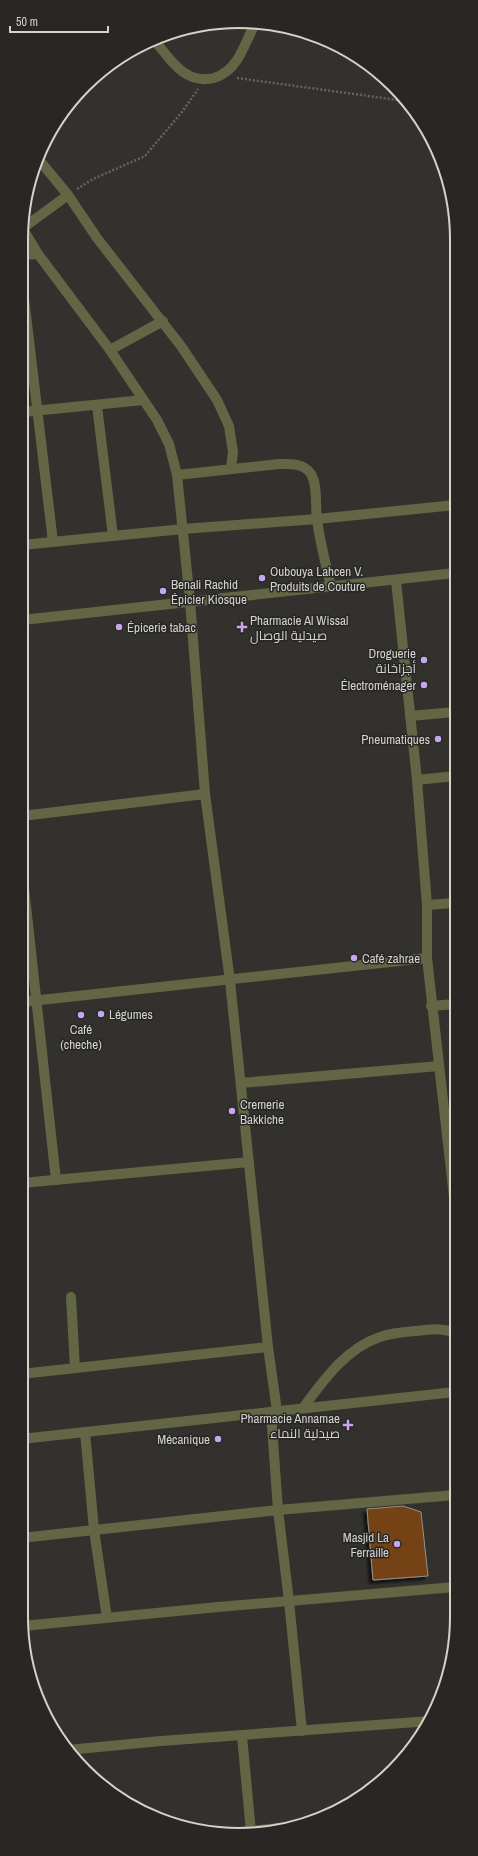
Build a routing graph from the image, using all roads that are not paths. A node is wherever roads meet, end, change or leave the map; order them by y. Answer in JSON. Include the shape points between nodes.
{"nodes":[{"id":1,"x":253,"y":28,"type":"edge"},
{"id":2,"x":158,"y":44,"type":"edge"},
{"id":3,"x":42,"y":163,"type":"edge"},
{"id":4,"x":68,"y":195,"type":"junction"},
{"id":5,"x":28,"y":224,"type":"edge"},
{"id":6,"x":28,"y":237,"type":"edge"},
{"id":7,"x":38,"y":254,"type":"junction"},
{"id":8,"x":28,"y":255,"type":"edge"},
{"id":9,"x":162,"y":321,"type":"junction"},
{"id":10,"x":28,"y":330,"type":"edge"},
{"id":11,"x":110,"y":350,"type":"junction"},
{"id":12,"x":143,"y":400,"type":"junction"},
{"id":13,"x":96,"y":406,"type":"junction"},
{"id":14,"x":38,"y":410,"type":"junction"},
{"id":15,"x":28,"y":411,"type":"edge"},
{"id":16,"x":231,"y":468,"type":"junction"},
{"id":17,"x":177,"y":475,"type":"junction"},
{"id":18,"x":450,"y":502,"type":"edge"},
{"id":19,"x":450,"y":505,"type":"edge"},
{"id":20,"x":442,"y":506,"type":"junction"},
{"id":21,"x":317,"y":519,"type":"junction"},
{"id":22,"x":183,"y":529,"type":"junction"},
{"id":23,"x":113,"y":536,"type":"junction"},
{"id":24,"x":53,"y":542,"type":"junction"},
{"id":25,"x":28,"y":544,"type":"edge"},
{"id":26,"x":450,"y":574,"type":"edge"},
{"id":27,"x":396,"y":580,"type":"junction"},
{"id":28,"x":331,"y":587,"type":"junction"},
{"id":29,"x":190,"y":601,"type":"junction"},
{"id":30,"x":28,"y":619,"type":"edge"},
{"id":31,"x":450,"y":712,"type":"edge"},
{"id":32,"x":410,"y":716,"type":"junction"},
{"id":33,"x":450,"y":777,"type":"edge"},
{"id":34,"x":417,"y":780,"type":"junction"},
{"id":35,"x":205,"y":794,"type":"junction"},
{"id":36,"x":28,"y":815,"type":"edge"},
{"id":37,"x":450,"y":903,"type":"edge"},
{"id":38,"x":427,"y":904,"type":"junction"},
{"id":39,"x":28,"y":926,"type":"edge"},
{"id":40,"x":427,"y":958,"type":"junction"},
{"id":41,"x":230,"y":981,"type":"junction"},
{"id":42,"x":36,"y":1001,"type":"junction"},
{"id":43,"x":28,"y":1002,"type":"edge"},
{"id":44,"x":450,"y":1004,"type":"edge"},
{"id":45,"x":431,"y":1006,"type":"junction"},
{"id":46,"x":439,"y":1066,"type":"junction"},
{"id":47,"x":241,"y":1082,"type":"junction"},
{"id":48,"x":249,"y":1162,"type":"junction"},
{"id":49,"x":450,"y":1162,"type":"edge"},
{"id":50,"x":56,"y":1180,"type":"junction"},
{"id":51,"x":28,"y":1182,"type":"edge"},
{"id":52,"x":71,"y":1297,"type":"dead end"},
{"id":53,"x":450,"y":1332,"type":"edge"},
{"id":54,"x":268,"y":1347,"type":"junction"},
{"id":55,"x":75,"y":1368,"type":"junction"},
{"id":56,"x":28,"y":1373,"type":"edge"},
{"id":57,"x":450,"y":1393,"type":"edge"},
{"id":58,"x":303,"y":1408,"type":"junction"},
{"id":59,"x":274,"y":1412,"type":"junction"},
{"id":60,"x":85,"y":1432,"type":"junction"},
{"id":61,"x":28,"y":1438,"type":"edge"},
{"id":62,"x":450,"y":1495,"type":"edge"},
{"id":63,"x":278,"y":1510,"type":"junction"},
{"id":64,"x":94,"y":1530,"type":"junction"},
{"id":65,"x":28,"y":1537,"type":"edge"},
{"id":66,"x":450,"y":1587,"type":"edge"},
{"id":67,"x":289,"y":1601,"type":"junction"},
{"id":68,"x":107,"y":1618,"type":"junction"},
{"id":69,"x":28,"y":1626,"type":"edge"},
{"id":70,"x":422,"y":1722,"type":"edge"},
{"id":71,"x":302,"y":1731,"type":"junction"},
{"id":72,"x":242,"y":1736,"type":"junction"},
{"id":73,"x":75,"y":1749,"type":"edge"},
{"id":74,"x":251,"y":1828,"type":"edge"}],
"edges":[{"from":1,"to":2,"type":"street","via":[[237,60],[223,76],[204,80],[184,73]]},
{"from":3,"to":4,"type":"street"},
{"from":4,"to":5,"type":"street"},
{"from":4,"to":9,"type":"street","via":[[97,238]]},
{"from":6,"to":7,"type":"street"},
{"from":7,"to":8,"type":"street"},
{"from":7,"to":11,"type":"street"},
{"from":9,"to":11,"type":"street"},
{"from":9,"to":16,"type":"street","via":[[217,400],[229,426],[233,452]]},
{"from":10,"to":14,"type":"street"},
{"from":11,"to":12,"type":"street"},
{"from":12,"to":13,"type":"street"},
{"from":12,"to":17,"type":"street","via":[[169,444]]},
{"from":13,"to":14,"type":"street"},
{"from":13,"to":23,"type":"street"},
{"from":14,"to":15,"type":"street"},
{"from":14,"to":24,"type":"street"},
{"from":16,"to":17,"type":"street"},
{"from":16,"to":21,"type":"street","via":[[296,464],[305,468],[311,474],[315,490]]},
{"from":17,"to":22,"type":"street"},
{"from":18,"to":20,"type":"street"},
{"from":19,"to":20,"type":"street"},
{"from":20,"to":21,"type":"street"},
{"from":21,"to":22,"type":"street"},
{"from":21,"to":28,"type":"street"},
{"from":22,"to":23,"type":"street"},
{"from":22,"to":29,"type":"street"},
{"from":23,"to":24,"type":"street"},
{"from":24,"to":25,"type":"street"},
{"from":26,"to":27,"type":"street"},
{"from":27,"to":28,"type":"street"},
{"from":27,"to":32,"type":"street"},
{"from":28,"to":29,"type":"street"},
{"from":29,"to":30,"type":"street"},
{"from":29,"to":35,"type":"street"},
{"from":31,"to":32,"type":"street"},
{"from":32,"to":34,"type":"street"},
{"from":33,"to":34,"type":"street"},
{"from":34,"to":38,"type":"street"},
{"from":35,"to":36,"type":"street"},
{"from":35,"to":41,"type":"street"},
{"from":37,"to":38,"type":"street"},
{"from":38,"to":40,"type":"street"},
{"from":39,"to":42,"type":"street"},
{"from":40,"to":41,"type":"street"},
{"from":40,"to":45,"type":"street"},
{"from":41,"to":42,"type":"street"},
{"from":41,"to":47,"type":"street"},
{"from":42,"to":43,"type":"street"},
{"from":42,"to":50,"type":"street"},
{"from":44,"to":45,"type":"street"},
{"from":45,"to":46,"type":"street"},
{"from":46,"to":47,"type":"street"},
{"from":46,"to":49,"type":"street"},
{"from":47,"to":48,"type":"street"},
{"from":48,"to":50,"type":"street"},
{"from":48,"to":54,"type":"street"},
{"from":50,"to":51,"type":"street"},
{"from":52,"to":55,"type":"street"},
{"from":53,"to":58,"type":"street","via":[[433,1329],[395,1333],[374,1339],[332,1371]]},
{"from":54,"to":55,"type":"street"},
{"from":54,"to":59,"type":"street"},
{"from":55,"to":56,"type":"street"},
{"from":57,"to":58,"type":"street"},
{"from":58,"to":59,"type":"street"},
{"from":59,"to":60,"type":"street"},
{"from":59,"to":63,"type":"street"},
{"from":60,"to":61,"type":"street"},
{"from":60,"to":64,"type":"street"},
{"from":62,"to":63,"type":"street"},
{"from":63,"to":64,"type":"street"},
{"from":63,"to":67,"type":"street"},
{"from":64,"to":65,"type":"street"},
{"from":64,"to":68,"type":"street"},
{"from":66,"to":67,"type":"street"},
{"from":67,"to":68,"type":"street"},
{"from":67,"to":71,"type":"street"},
{"from":68,"to":69,"type":"street"},
{"from":70,"to":71,"type":"street"},
{"from":71,"to":72,"type":"street"},
{"from":72,"to":73,"type":"street"},
{"from":72,"to":74,"type":"street"}]}
